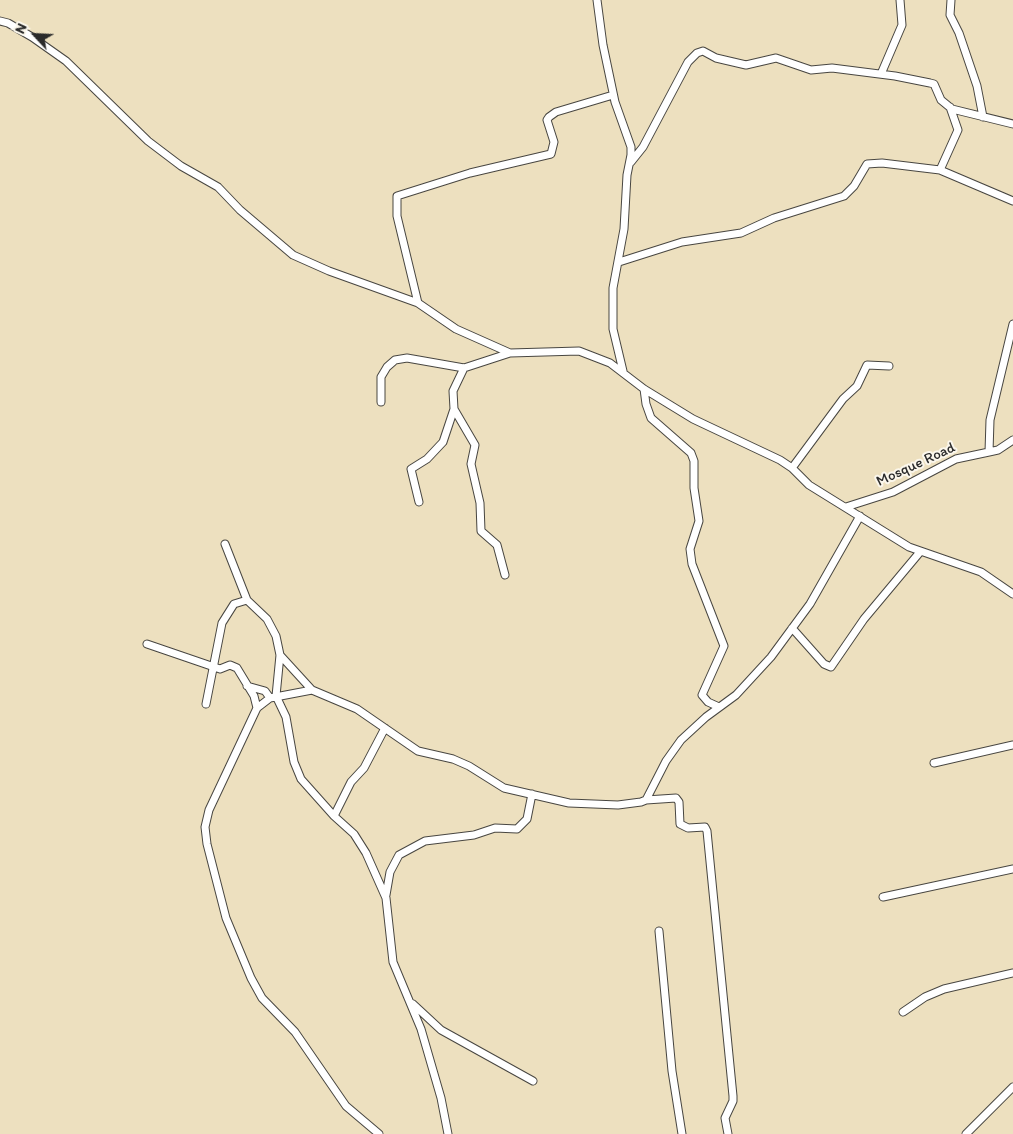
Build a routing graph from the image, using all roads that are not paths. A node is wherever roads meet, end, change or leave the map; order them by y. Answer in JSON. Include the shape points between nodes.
{"nodes":[{"id":1,"x":598,"y":0,"type":"edge"},
{"id":2,"x":900,"y":0,"type":"edge"},
{"id":3,"x":951,"y":0,"type":"edge"},
{"id":4,"x":0,"y":21,"type":"edge"},
{"id":5,"x":881,"y":74,"type":"junction"},
{"id":6,"x":613,"y":95,"type":"junction"},
{"id":7,"x":950,"y":107,"type":"junction"},
{"id":8,"x":984,"y":117,"type":"junction"},
{"id":9,"x":1013,"y":124,"type":"edge"},
{"id":10,"x":631,"y":162,"type":"junction"},
{"id":11,"x":940,"y":170,"type":"junction"},
{"id":12,"x":1013,"y":201,"type":"edge"},
{"id":13,"x":619,"y":262,"type":"junction"},
{"id":14,"x":418,"y":303,"type":"junction"},
{"id":15,"x":1013,"y":324,"type":"edge"},
{"id":16,"x":510,"y":353,"type":"junction"},
{"id":17,"x":889,"y":366,"type":"dead end"},
{"id":18,"x":464,"y":368,"type":"junction"},
{"id":19,"x":623,"y":371,"type":"junction"},
{"id":20,"x":644,"y":389,"type":"junction"},
{"id":21,"x":381,"y":402,"type":"dead end"},
{"id":22,"x":454,"y":409,"type":"junction"},
{"id":23,"x":1013,"y":440,"type":"edge"},
{"id":24,"x":988,"y":452,"type":"junction"},
{"id":25,"x":792,"y":468,"type":"junction"},
{"id":26,"x":419,"y":502,"type":"dead end"},
{"id":27,"x":846,"y":507,"type":"junction"},
{"id":28,"x":860,"y":516,"type":"junction"},
{"id":29,"x":225,"y":544,"type":"dead end"},
{"id":30,"x":920,"y":552,"type":"junction"},
{"id":31,"x":506,"y":576,"type":"dead end"},
{"id":32,"x":1013,"y":594,"type":"edge"},
{"id":33,"x":247,"y":600,"type":"junction"},
{"id":34,"x":792,"y":628,"type":"junction"},
{"id":35,"x":147,"y":644,"type":"dead end"},
{"id":36,"x":280,"y":655,"type":"junction"},
{"id":37,"x":213,"y":666,"type":"junction"},
{"id":38,"x":247,"y":686,"type":"junction"},
{"id":39,"x":312,"y":690,"type":"junction"},
{"id":40,"x":273,"y":697,"type":"junction"},
{"id":41,"x":206,"y":704,"type":"dead end"},
{"id":42,"x":719,"y":707,"type":"junction"},
{"id":43,"x":256,"y":708,"type":"junction"},
{"id":44,"x":385,"y":728,"type":"junction"},
{"id":45,"x":1013,"y":745,"type":"edge"},
{"id":46,"x":934,"y":764,"type":"dead end"},
{"id":47,"x":532,"y":794,"type":"junction"},
{"id":48,"x":646,"y":800,"type":"junction"},
{"id":49,"x":334,"y":816,"type":"junction"},
{"id":50,"x":1013,"y":869,"type":"edge"},
{"id":51,"x":883,"y":897,"type":"dead end"},
{"id":52,"x":386,"y":898,"type":"junction"},
{"id":53,"x":659,"y":931,"type":"dead end"},
{"id":54,"x":1013,"y":973,"type":"edge"},
{"id":55,"x":409,"y":1000,"type":"junction"},
{"id":56,"x":902,"y":1012,"type":"dead end"},
{"id":57,"x":533,"y":1081,"type":"dead end"},
{"id":58,"x":1013,"y":1087,"type":"edge"},
{"id":59,"x":379,"y":1134,"type":"edge"},
{"id":60,"x":448,"y":1134,"type":"edge"},
{"id":61,"x":682,"y":1134,"type":"edge"},
{"id":62,"x":728,"y":1134,"type":"edge"},
{"id":63,"x":966,"y":1134,"type":"edge"}],
"edges":[{"from":1,"to":6,"type":"street"},
{"from":2,"to":5,"type":"street","via":[[902,25]]},
{"from":3,"to":8,"type":"street","via":[[950,15],[977,86]]},
{"from":4,"to":14,"type":"street","via":[[32,36],[66,61],[148,140],[181,166],[218,186],[240,210],[293,255]]},
{"from":5,"to":7,"type":"street","via":[[934,84],[941,100]]},
{"from":5,"to":10,"type":"street","via":[[832,68],[811,70],[776,58],[746,64],[716,58],[703,51],[697,53],[688,62],[643,147]]},
{"from":6,"to":10,"type":"street","via":[[631,146]]},
{"from":6,"to":14,"type":"street","via":[[549,117],[547,120],[554,142],[551,154],[470,173],[398,196],[397,216]]},
{"from":7,"to":8,"type":"street"},
{"from":7,"to":11,"type":"street","via":[[958,130]]},
{"from":8,"to":9,"type":"street"},
{"from":10,"to":13,"type":"street"},
{"from":11,"to":12,"type":"street"},
{"from":11,"to":13,"type":"street","via":[[867,164],[844,196],[774,218],[741,233],[688,240]]},
{"from":13,"to":19,"type":"street","via":[[612,313]]},
{"from":14,"to":16,"type":"street","via":[[456,328]]},
{"from":15,"to":24,"type":"street","via":[[990,420]]},
{"from":16,"to":18,"type":"street"},
{"from":16,"to":19,"type":"street","via":[[579,351]]},
{"from":17,"to":25,"type":"street","via":[[867,365],[857,386],[843,398]]},
{"from":18,"to":21,"type":"street","via":[[407,358],[395,360],[381,377]]},
{"from":18,"to":22,"type":"street","via":[[453,391]]},
{"from":19,"to":20,"type":"street"},
{"from":20,"to":25,"type":"street","via":[[693,418]]},
{"from":20,"to":42,"type":"street","via":[[651,418],[690,453],[694,461],[699,520],[690,549],[692,564],[724,646],[702,695]]},
{"from":22,"to":26,"type":"street","via":[[443,442],[427,459],[411,469]]},
{"from":22,"to":31,"type":"street","via":[[475,445],[471,464],[480,503],[481,531],[497,546]]},
{"from":23,"to":24,"type":"street","name":"Mosque Road","via":[[998,450]]},
{"from":24,"to":27,"type":"street","name":"Mosque Road","via":[[956,459],[893,492]]},
{"from":25,"to":27,"type":"street","via":[[808,485]]},
{"from":27,"to":28,"type":"street"},
{"from":28,"to":30,"type":"street"},
{"from":28,"to":34,"type":"street","via":[[810,604]]},
{"from":29,"to":33,"type":"street"},
{"from":30,"to":32,"type":"street","via":[[969,566]]},
{"from":30,"to":34,"type":"street","via":[[864,619],[831,667],[824,664]]},
{"from":33,"to":36,"type":"street","via":[[274,629]]},
{"from":33,"to":37,"type":"street","via":[[234,604],[227,613],[217,639]]},
{"from":34,"to":42,"type":"street","via":[[754,676]]},
{"from":35,"to":37,"type":"street"},
{"from":36,"to":39,"type":"street"},
{"from":36,"to":40,"type":"street"},
{"from":37,"to":38,"type":"street","via":[[237,668]]},
{"from":37,"to":41,"type":"street"},
{"from":38,"to":40,"type":"street"},
{"from":38,"to":43,"type":"street","via":[[254,696]]},
{"from":39,"to":40,"type":"street"},
{"from":39,"to":44,"type":"street","via":[[338,699]]},
{"from":40,"to":43,"type":"street"},
{"from":40,"to":49,"type":"street","via":[[286,717],[294,762],[301,780]]},
{"from":42,"to":48,"type":"street","via":[[681,740]]},
{"from":43,"to":59,"type":"street","via":[[209,810],[205,828],[226,918],[262,998],[295,1032],[346,1106]]},
{"from":44,"to":47,"type":"street","via":[[418,751],[453,759],[504,788]]},
{"from":44,"to":49,"type":"street"},
{"from":45,"to":46,"type":"street"},
{"from":47,"to":48,"type":"street","via":[[569,803],[618,805]]},
{"from":47,"to":52,"type":"street","via":[[527,819],[517,829],[495,828],[474,836],[425,841],[399,855],[390,872]]},
{"from":48,"to":62,"type":"street","via":[[676,798],[680,824],[688,828],[703,827],[707,831],[733,1101],[725,1118]]},
{"from":49,"to":52,"type":"street","via":[[360,843]]},
{"from":50,"to":51,"type":"street"},
{"from":52,"to":55,"type":"street","via":[[393,962]]},
{"from":53,"to":61,"type":"street","via":[[672,1071]]},
{"from":54,"to":56,"type":"street","via":[[944,989]]},
{"from":55,"to":57,"type":"street","via":[[441,1030]]},
{"from":55,"to":60,"type":"street","via":[[441,1098]]},
{"from":58,"to":63,"type":"street"}]}
